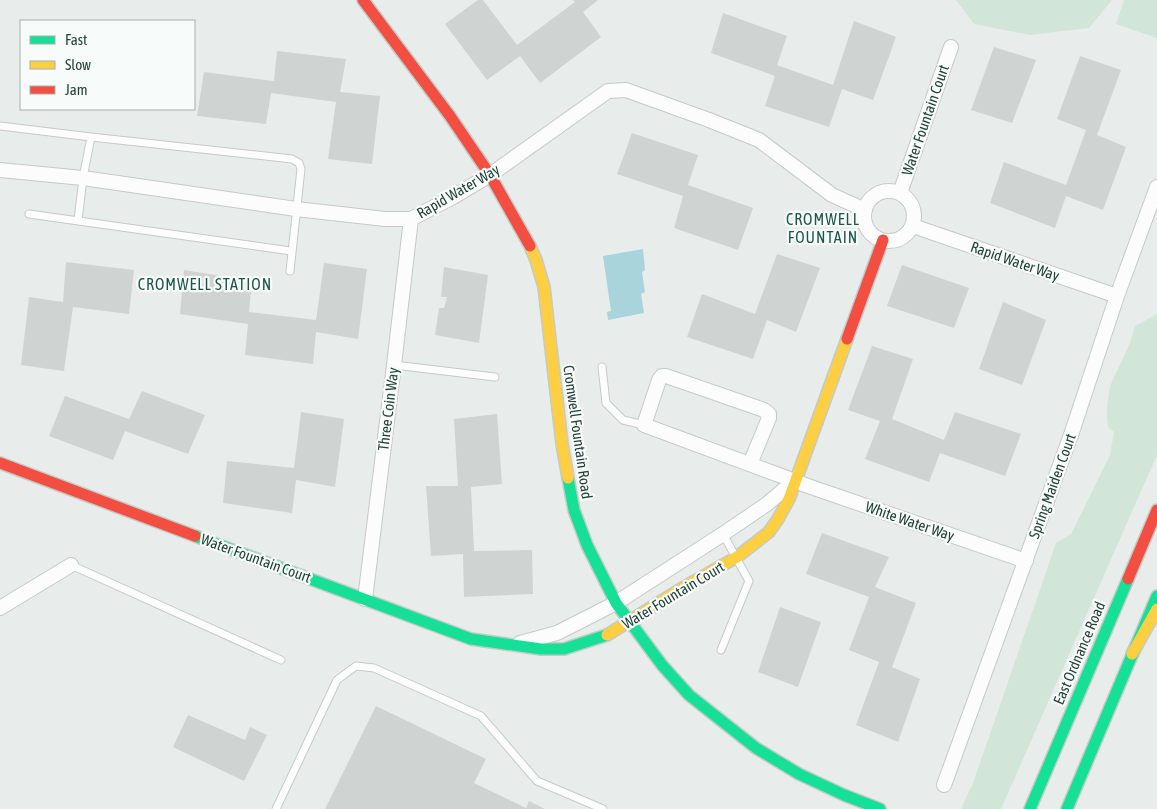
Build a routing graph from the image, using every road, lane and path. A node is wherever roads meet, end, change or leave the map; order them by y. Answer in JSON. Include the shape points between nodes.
{"nodes":[{"id":1,"x":364,"y":0,"type":"edge"},
{"id":2,"x":951,"y":47,"type":"dead end"},
{"id":3,"x":0,"y":126,"type":"edge"},
{"id":4,"x":91,"y":137,"type":"junction"},
{"id":5,"x":0,"y":170,"type":"edge"},
{"id":6,"x":490,"y":175,"type":"junction"},
{"id":7,"x":83,"y":178,"type":"junction"},
{"id":8,"x":1157,"y":187,"type":"edge"},
{"id":9,"x":900,"y":193,"type":"junction"},
{"id":10,"x":296,"y":209,"type":"junction"},
{"id":11,"x":865,"y":210,"type":"junction"},
{"id":12,"x":29,"y":214,"type":"dead end"},
{"id":13,"x":411,"y":219,"type":"junction"},
{"id":14,"x":78,"y":220,"type":"junction"},
{"id":15,"x":913,"y":226,"type":"junction"},
{"id":16,"x":883,"y":240,"type":"junction"},
{"id":17,"x":291,"y":251,"type":"junction"},
{"id":18,"x":290,"y":271,"type":"dead end"},
{"id":19,"x":1117,"y":296,"type":"junction"},
{"id":20,"x":394,"y":365,"type":"junction"},
{"id":21,"x":602,"y":367,"type":"dead end"},
{"id":22,"x":495,"y":376,"type":"dead end"},
{"id":23,"x":644,"y":425,"type":"junction"},
{"id":24,"x":0,"y":463,"type":"edge"},
{"id":25,"x":750,"y":464,"type":"junction"},
{"id":26,"x":795,"y":480,"type":"junction"},
{"id":27,"x":1157,"y":510,"type":"edge"},
{"id":28,"x":723,"y":534,"type":"junction"},
{"id":29,"x":737,"y":557,"type":"junction"},
{"id":30,"x":1026,"y":561,"type":"junction"},
{"id":31,"x":71,"y":565,"type":"joint"},
{"id":32,"x":1157,"y":596,"type":"edge"},
{"id":33,"x":365,"y":599,"type":"junction"},
{"id":34,"x":616,"y":602,"type":"junction"},
{"id":35,"x":0,"y":608,"type":"edge"},
{"id":36,"x":1157,"y":608,"type":"edge"},
{"id":37,"x":631,"y":621,"type":"junction"},
{"id":38,"x":514,"y":644,"type":"junction"},
{"id":39,"x":721,"y":650,"type":"dead end"},
{"id":40,"x":1132,"y":654,"type":"junction"},
{"id":41,"x":281,"y":660,"type":"dead end"},
{"id":42,"x":944,"y":785,"type":"dead end"},
{"id":43,"x":276,"y":809,"type":"edge"},
{"id":44,"x":603,"y":809,"type":"edge"},
{"id":45,"x":880,"y":809,"type":"edge"},
{"id":46,"x":1030,"y":809,"type":"edge"},
{"id":47,"x":1066,"y":809,"type":"edge"}],
"edges":[{"from":1,"to":6,"type":"main road","name":"Cromwell Fountain Road"},
{"from":2,"to":9,"type":"street","name":"Water Fountain Court"},
{"from":3,"to":4,"type":"lane"},
{"from":4,"to":7,"type":"lane"},
{"from":4,"to":10,"type":"lane","via":[[292,159],[300,163],[301,169]]},
{"from":5,"to":7,"type":"street","name":"Rapid Water Way"},
{"from":6,"to":11,"type":"street","name":"Rapid Water Way","via":[[608,91],[626,90],[759,140],[832,195]]},
{"from":6,"to":13,"type":"street","name":"Rapid Water Way"},
{"from":6,"to":34,"type":"main road","name":"Cromwell Fountain Road","via":[[527,238],[544,287],[562,444],[574,510]]},
{"from":7,"to":10,"type":"street","name":"Rapid Water Way"},
{"from":7,"to":14,"type":"lane"},
{"from":8,"to":19,"type":"street","name":"Spring Maiden Court"},
{"from":9,"to":11,"type":"street","via":[[883,192],[875,196]]},
{"from":9,"to":15,"type":"street","via":[[914,210]]},
{"from":10,"to":13,"type":"street","name":"Rapid Water Way"},
{"from":10,"to":17,"type":"lane"},
{"from":11,"to":16,"type":"street","via":[[864,217],[870,232]]},
{"from":12,"to":14,"type":"lane"},
{"from":13,"to":20,"type":"street","name":"Three Coin Way"},
{"from":14,"to":17,"type":"lane"},
{"from":15,"to":16,"type":"street","via":[[897,240]]},
{"from":15,"to":19,"type":"street","name":"Rapid Water Way"},
{"from":16,"to":26,"type":"main road","name":"Water Fountain Court"},
{"from":17,"to":18,"type":"lane"},
{"from":19,"to":30,"type":"street","name":"Spring Maiden Court"},
{"from":20,"to":22,"type":"lane"},
{"from":20,"to":33,"type":"street","name":"Three Coin Way"},
{"from":21,"to":23,"type":"lane","via":[[606,403],[623,420]]},
{"from":23,"to":25,"type":"street","name":"White Water Way"},
{"from":23,"to":25,"type":"street","via":[[662,376],[764,410],[769,418]]},
{"from":24,"to":33,"type":"main road","name":"Water Fountain Court"},
{"from":25,"to":26,"type":"street","name":"White Water Way"},
{"from":26,"to":28,"type":"street","name":"Water Fountain Court"},
{"from":26,"to":29,"type":"main road","name":"Water Fountain Court","via":[[789,499],[769,532]]},
{"from":26,"to":30,"type":"street","name":"White Water Way"},
{"from":27,"to":46,"type":"main road","name":"East Ordnance Road"},
{"from":28,"to":29,"type":"lane"},
{"from":28,"to":34,"type":"street","name":"Water Fountain Court"},
{"from":29,"to":37,"type":"main road","name":"Water Fountain Court"},
{"from":29,"to":39,"type":"lane","via":[[749,581]]},
{"from":30,"to":42,"type":"street","name":"Spring Maiden Court"},
{"from":31,"to":35,"type":"street"},
{"from":31,"to":41,"type":"lane"},
{"from":32,"to":40,"type":"main road"},
{"from":33,"to":38,"type":"main road","name":"Water Fountain Court","via":[[471,639]]},
{"from":34,"to":37,"type":"main road","name":"Cromwell Fountain Road"},
{"from":34,"to":38,"type":"street","name":"Water Fountain Court","via":[[557,633]]},
{"from":36,"to":40,"type":"main road"},
{"from":37,"to":38,"type":"main road","name":"Water Fountain Court","via":[[605,637],[564,649]]},
{"from":37,"to":45,"type":"main road","name":"Cromwell Fountain Road","via":[[662,665],[689,695],[756,748],[799,774]]},
{"from":40,"to":47,"type":"main road"},
{"from":43,"to":44,"type":"lane","via":[[337,680],[356,666],[374,668],[481,716],[537,781]]}]}
